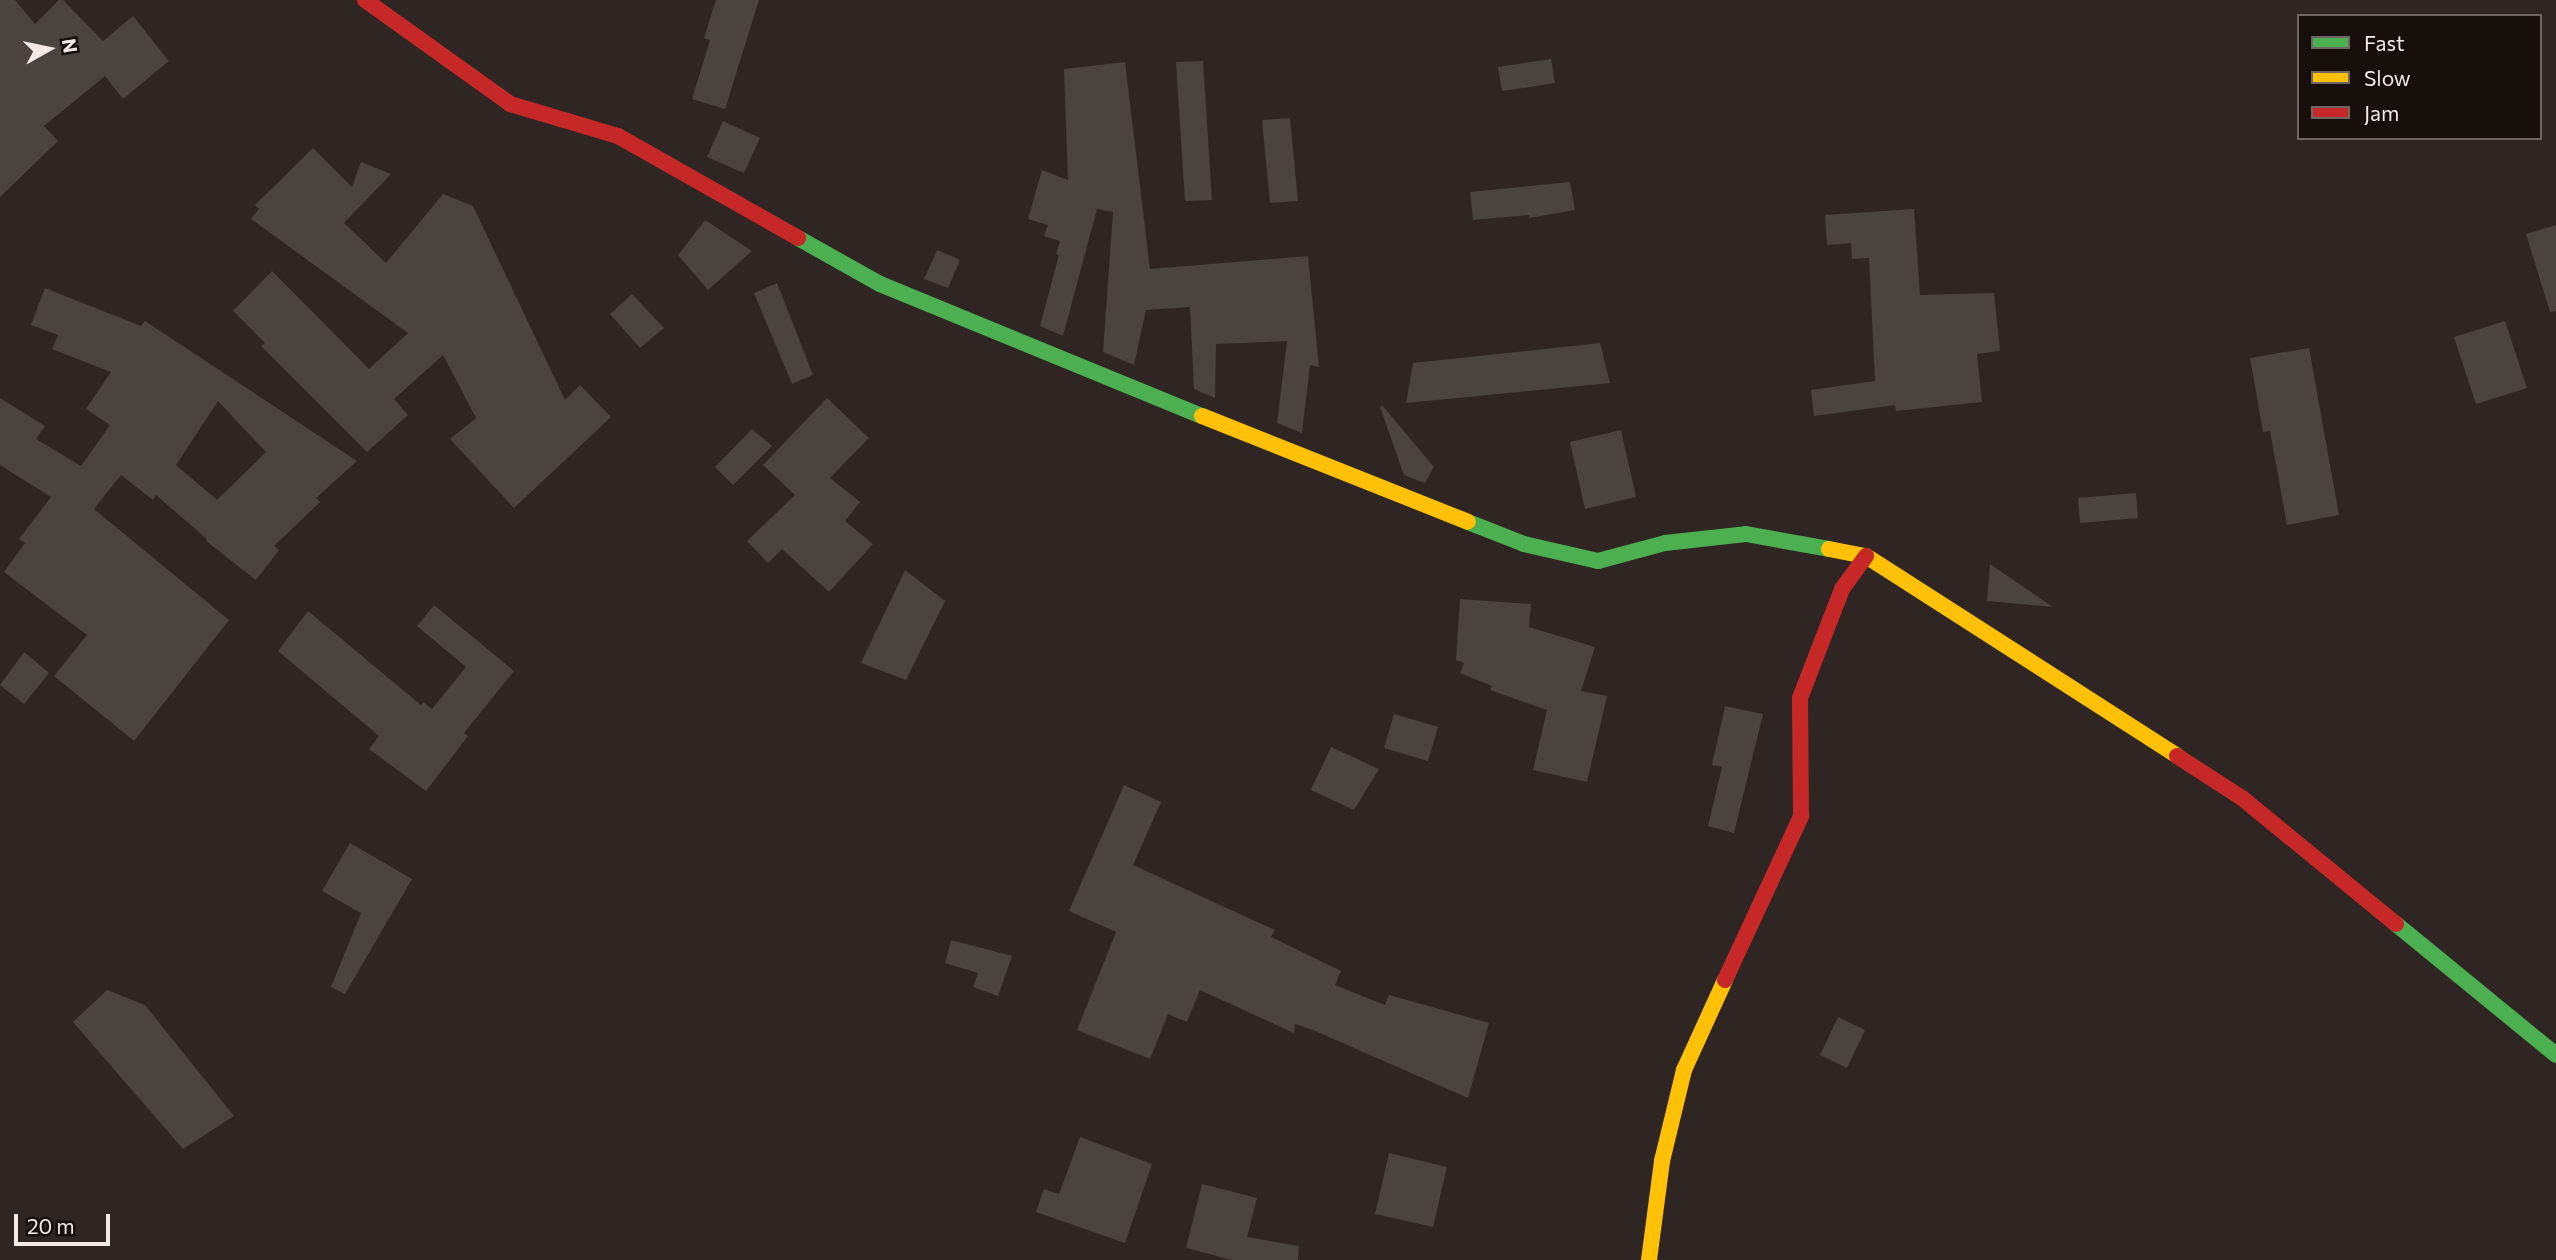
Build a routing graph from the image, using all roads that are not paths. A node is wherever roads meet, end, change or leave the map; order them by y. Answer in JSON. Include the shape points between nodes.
{"nodes":[{"id":1,"x":365,"y":0,"type":"edge"},
{"id":2,"x":1866,"y":556,"type":"junction"},
{"id":3,"x":2556,"y":1055,"type":"edge"},
{"id":4,"x":1648,"y":1260,"type":"edge"}],
"edges":[{"from":1,"to":2,"type":"street","via":[[510,104],[618,136],[880,284],[1524,544],[1598,561],[1665,543],[1746,534]]},
{"from":2,"to":3,"type":"street","via":[[2242,798]]},
{"from":2,"to":4,"type":"street","via":[[1842,589],[1800,698],[1801,816],[1684,1070],[1662,1161]]}]}
